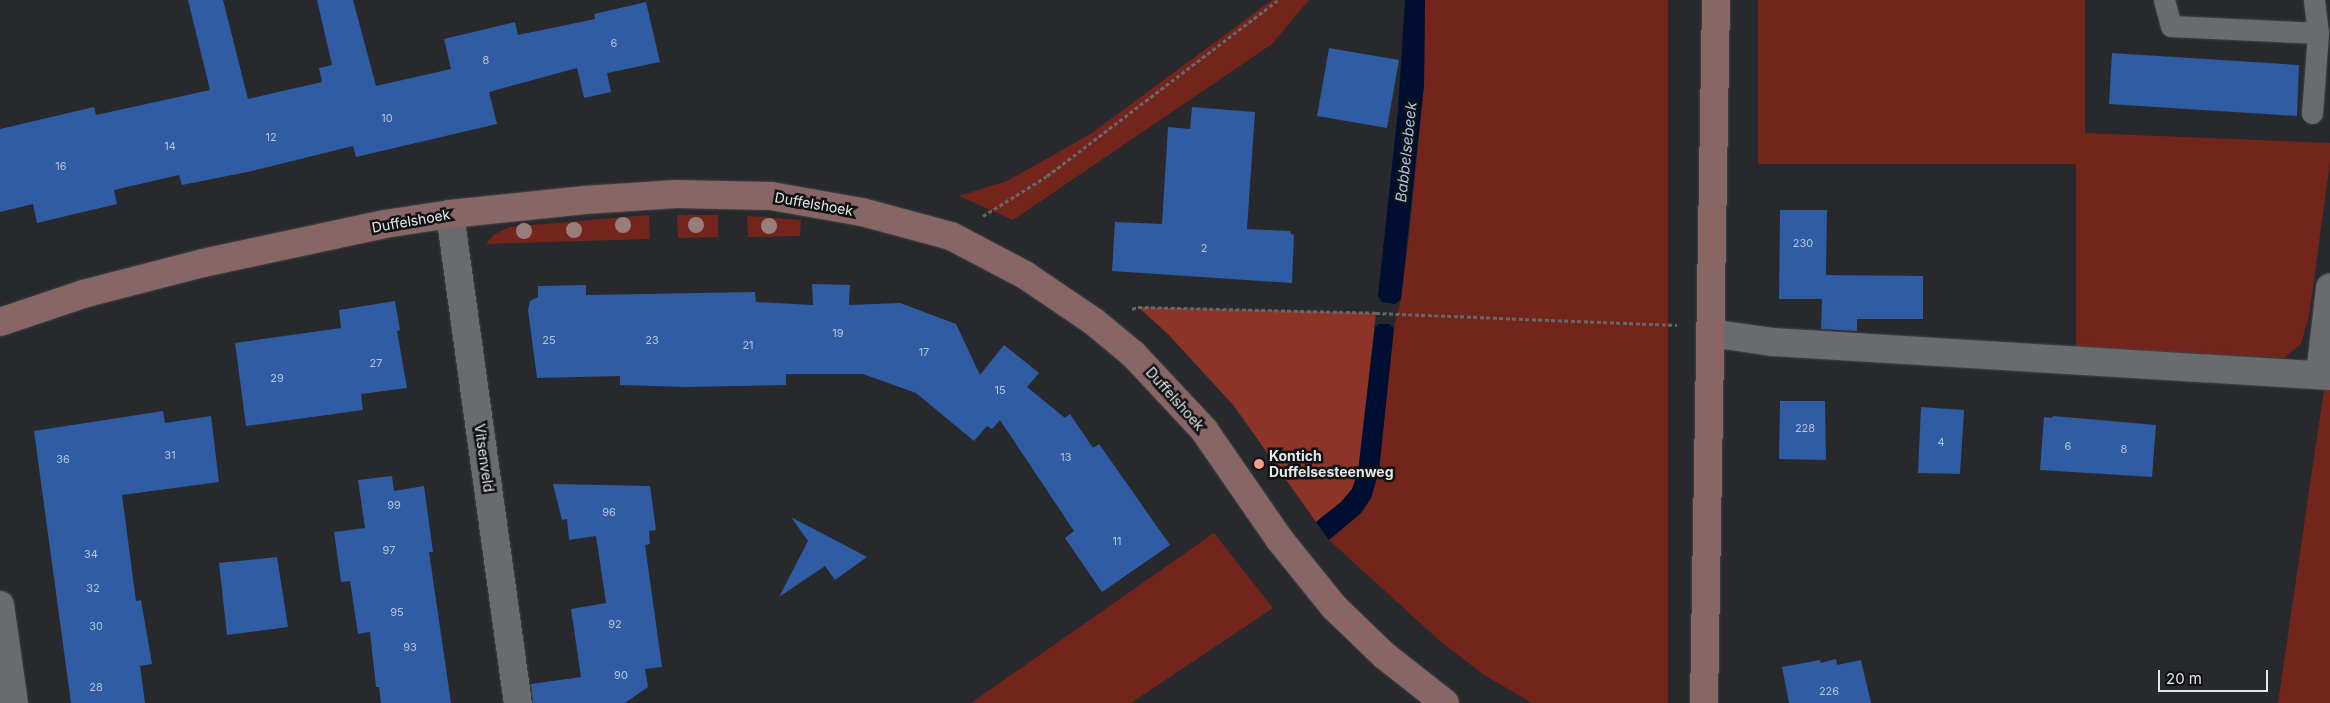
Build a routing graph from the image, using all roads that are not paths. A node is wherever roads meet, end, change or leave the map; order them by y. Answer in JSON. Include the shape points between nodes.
{"nodes":[{"id":1,"x":1716,"y":0,"type":"edge"},
{"id":2,"x":2164,"y":0,"type":"edge"},
{"id":3,"x":2314,"y":0,"type":"edge"},
{"id":4,"x":2318,"y":33,"type":"junction"},
{"id":5,"x":2312,"y":113,"type":"dead end"},
{"id":6,"x":450,"y":214,"type":"junction"},
{"id":7,"x":2330,"y":288,"type":"edge"},
{"id":8,"x":0,"y":322,"type":"edge"},
{"id":9,"x":1710,"y":333,"type":"junction"},
{"id":10,"x":2325,"y":376,"type":"edge"},
{"id":11,"x":0,"y":605,"type":"edge"},
{"id":12,"x":14,"y":703,"type":"edge"},
{"id":13,"x":518,"y":703,"type":"edge"},
{"id":14,"x":1445,"y":703,"type":"edge"},
{"id":15,"x":1704,"y":703,"type":"edge"}],
"edges":[{"from":1,"to":9,"type":"street"},
{"from":2,"to":4,"type":"lane","via":[[2171,26]]},
{"from":3,"to":4,"type":"lane"},
{"from":4,"to":5,"type":"lane"},
{"from":6,"to":8,"type":"street","name":"Duffelshoek","via":[[385,224],[203,263],[83,294]]},
{"from":6,"to":13,"type":"street","name":"Vitsenveld"},
{"from":6,"to":14,"type":"street","name":"Duffelshoek","via":[[634,196],[755,195],[862,212],[951,236],[1025,275],[1093,321],[1141,361],[1204,430],[1280,540],[1334,607],[1385,656]]},
{"from":7,"to":10,"type":"street"},
{"from":9,"to":10,"type":"street","via":[[1774,342]]},
{"from":9,"to":15,"type":"street"},
{"from":11,"to":12,"type":"street"}]}
